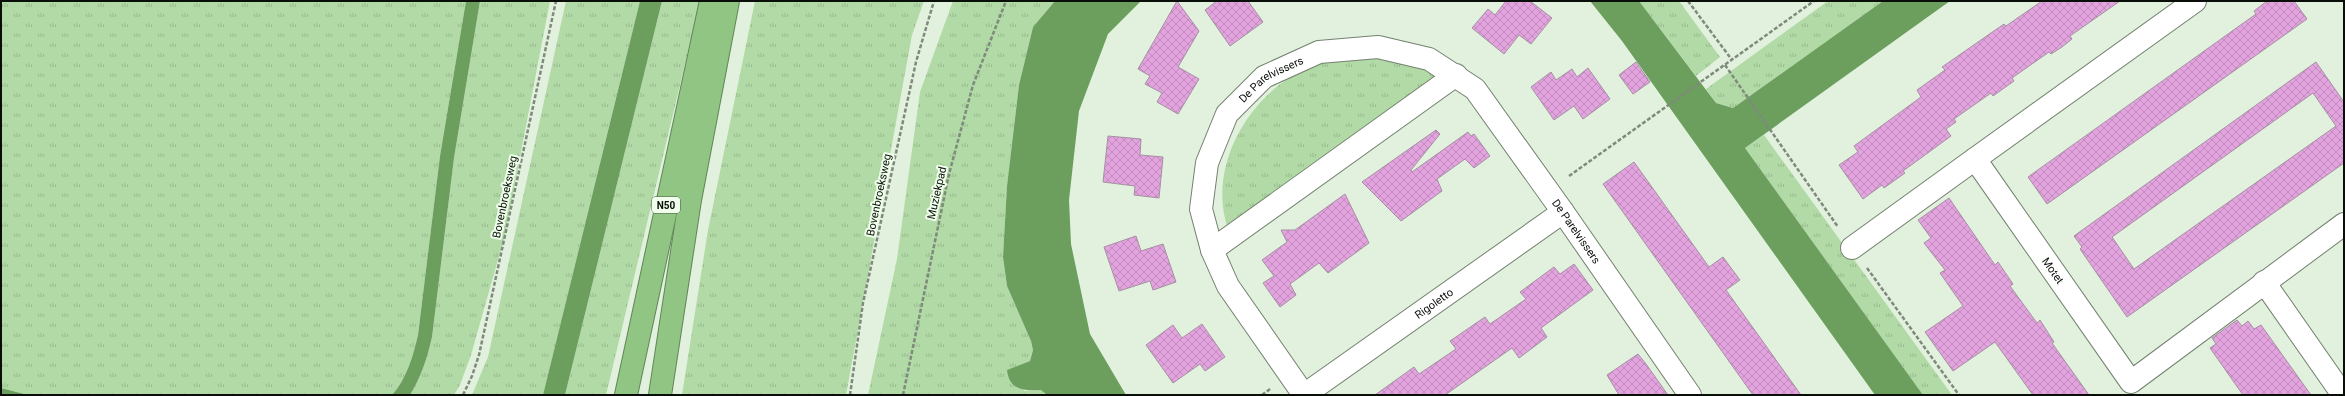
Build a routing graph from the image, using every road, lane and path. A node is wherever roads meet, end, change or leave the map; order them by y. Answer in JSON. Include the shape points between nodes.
{"nodes":[{"id":1,"x":556,"y":1,"type":"edge"},
{"id":2,"x":711,"y":1,"type":"edge"},
{"id":3,"x":728,"y":1,"type":"edge"},
{"id":4,"x":934,"y":1,"type":"edge"},
{"id":5,"x":1006,"y":1,"type":"edge"},
{"id":6,"x":1688,"y":1,"type":"edge"},
{"id":7,"x":1814,"y":1,"type":"edge"},
{"id":8,"x":2195,"y":1,"type":"edge"},
{"id":9,"x":1732,"y":60,"type":"junction"},
{"id":10,"x":1725,"y":65,"type":"junction"},
{"id":11,"x":1456,"y":76,"type":"junction"},
{"id":12,"x":1658,"y":112,"type":"dead end"},
{"id":13,"x":1778,"y":144,"type":"dead end"},
{"id":14,"x":1975,"y":159,"type":"junction"},
{"id":15,"x":1563,"y":212,"type":"junction"},
{"id":16,"x":2344,"y":224,"type":"edge"},
{"id":17,"x":1852,"y":248,"type":"dead end"},
{"id":18,"x":1212,"y":250,"type":"junction"},
{"id":19,"x":2264,"y":282,"type":"junction"},
{"id":20,"x":2136,"y":389,"type":"edge"},
{"id":21,"x":463,"y":395,"type":"edge"},
{"id":22,"x":626,"y":395,"type":"edge"},
{"id":23,"x":660,"y":395,"type":"edge"},
{"id":24,"x":850,"y":395,"type":"edge"},
{"id":25,"x":903,"y":395,"type":"edge"},
{"id":26,"x":1304,"y":395,"type":"edge"},
{"id":27,"x":1690,"y":395,"type":"edge"},
{"id":28,"x":2343,"y":395,"type":"edge"}],
"edges":[{"from":1,"to":21,"type":"path","name":"Bovenbroeksweg","via":[[478,354]]},
{"from":2,"to":22,"type":"highway","number":"N50"},
{"from":3,"to":23,"type":"highway","number":"N50","via":[[690,200]]},
{"from":4,"to":24,"type":"path","name":"Bovenbroeksweg","via":[[916,62],[863,303]]},
{"from":5,"to":25,"type":"path","name":"Muziekpad","via":[[973,85],[949,174]]},
{"from":6,"to":9,"type":"path"},
{"from":7,"to":9,"type":"path"},
{"from":8,"to":14,"type":"street"},
{"from":9,"to":10,"type":"path"},
{"from":10,"to":12,"type":"path"},
{"from":10,"to":13,"type":"path"},
{"from":11,"to":15,"type":"street","name":"De Parelvissers","via":[[1475,89]]},
{"from":11,"to":18,"type":"street"},
{"from":11,"to":18,"type":"street","name":"De Parelvissers","via":[[1429,59],[1378,47],[1319,52],[1264,77],[1227,114],[1207,163],[1201,209]]},
{"from":14,"to":17,"type":"street"},
{"from":14,"to":20,"type":"street","name":"Motet"},
{"from":15,"to":26,"type":"street","name":"Rigoletto"},
{"from":15,"to":27,"type":"street","name":"De Parelvissers"},
{"from":16,"to":19,"type":"street","name":"Motet"},
{"from":18,"to":26,"type":"street","name":"De Parelvissers","via":[[1228,286]]},
{"from":19,"to":20,"type":"street","name":"Motet"},
{"from":19,"to":28,"type":"street"}]}
